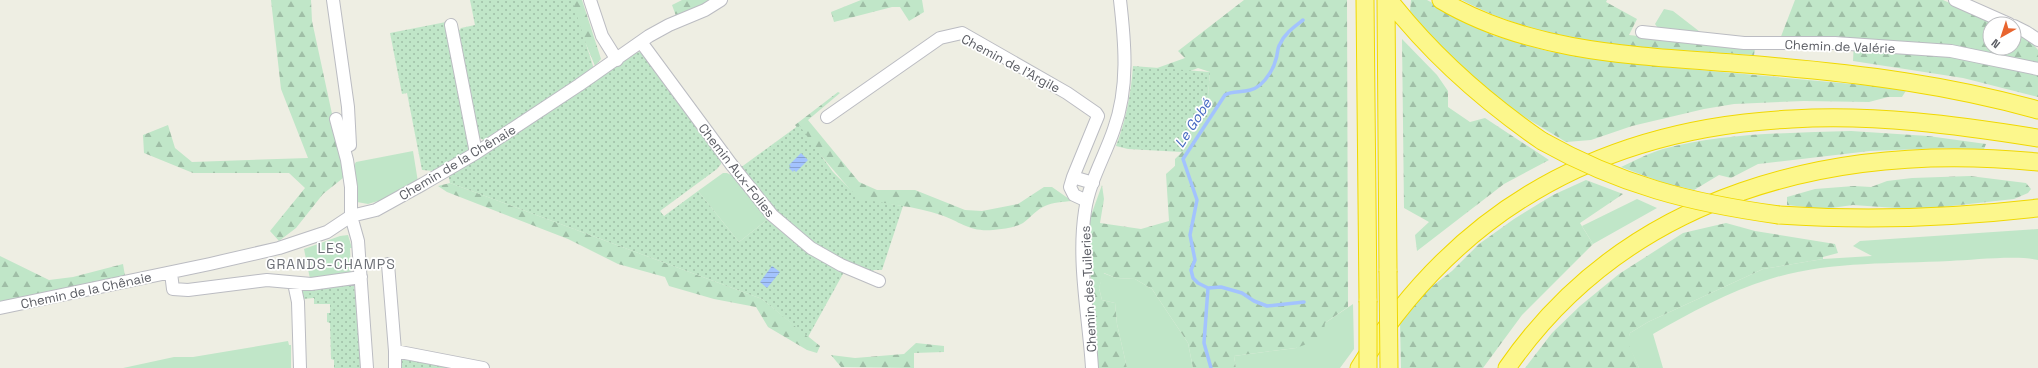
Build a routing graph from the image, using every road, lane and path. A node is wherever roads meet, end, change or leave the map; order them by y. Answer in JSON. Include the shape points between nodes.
{"nodes":[{"id":1,"x":333,"y":0,"type":"edge"},
{"id":2,"x":590,"y":0,"type":"edge"},
{"id":3,"x":721,"y":0,"type":"edge"},
{"id":4,"x":1120,"y":0,"type":"edge"},
{"id":5,"x":1366,"y":0,"type":"edge"},
{"id":6,"x":1386,"y":0,"type":"edge"},
{"id":7,"x":1389,"y":0,"type":"edge"},
{"id":8,"x":1441,"y":0,"type":"edge"},
{"id":9,"x":1955,"y":0,"type":"edge"},
{"id":10,"x":1991,"y":16,"type":"edge"},
{"id":11,"x":451,"y":26,"type":"dead end"},
{"id":12,"x":2022,"y":30,"type":"edge"},
{"id":13,"x":1642,"y":32,"type":"dead end"},
{"id":14,"x":2038,"y":40,"type":"edge"},
{"id":15,"x":641,"y":42,"type":"junction"},
{"id":16,"x":617,"y":60,"type":"junction"},
{"id":17,"x":2038,"y":68,"type":"edge"},
{"id":18,"x":2038,"y":110,"type":"edge"},
{"id":19,"x":827,"y":117,"type":"dead end"},
{"id":20,"x":336,"y":119,"type":"dead end"},
{"id":21,"x":2038,"y":138,"type":"edge"},
{"id":22,"x":344,"y":148,"type":"junction"},
{"id":23,"x":476,"y":153,"type":"junction"},
{"id":24,"x":2038,"y":162,"type":"edge"},
{"id":25,"x":1073,"y":177,"type":"junction"},
{"id":26,"x":1093,"y":183,"type":"junction"},
{"id":27,"x":1087,"y":201,"type":"junction"},
{"id":28,"x":2038,"y":208,"type":"edge"},
{"id":29,"x":352,"y":216,"type":"junction"},
{"id":30,"x":388,"y":264,"type":"dead end"},
{"id":31,"x":171,"y":273,"type":"junction"},
{"id":32,"x":361,"y":277,"type":"junction"},
{"id":33,"x":879,"y":281,"type":"dead end"},
{"id":34,"x":294,"y":283,"type":"junction"},
{"id":35,"x":0,"y":308,"type":"edge"},
{"id":36,"x":395,"y":352,"type":"junction"},
{"id":37,"x":300,"y":368,"type":"edge"},
{"id":38,"x":367,"y":368,"type":"edge"},
{"id":39,"x":395,"y":368,"type":"edge"},
{"id":40,"x":483,"y":368,"type":"edge"},
{"id":41,"x":1092,"y":368,"type":"edge"},
{"id":42,"x":1359,"y":368,"type":"edge"},
{"id":43,"x":1368,"y":368,"type":"edge"},
{"id":44,"x":1389,"y":368,"type":"edge"},
{"id":45,"x":1507,"y":368,"type":"edge"}],
"edges":[{"from":1,"to":22,"type":"street","via":[[348,108],[350,145]]},
{"from":2,"to":16,"type":"street","via":[[602,36]]},
{"from":3,"to":15,"type":"street","name":"Chemin de la Chênaie","via":[[705,10],[669,25]]},
{"from":4,"to":26,"type":"street","name":"Chemin des Tuileries","via":[[1125,50],[1122,101],[1115,128]]},
{"from":5,"to":43,"type":"highway","bridge":true},
{"from":6,"to":44,"type":"highway","bridge":true},
{"from":7,"to":28,"type":"highway","bridge":true,"via":[[1418,35],[1474,89],[1542,141],[1610,175],[1664,193],[1720,206],[1779,215],[1896,219],[1952,217]]},
{"from":8,"to":18,"type":"highway","via":[[1504,30],[1562,45],[1894,79],[1973,93]]},
{"from":9,"to":10,"type":"street"},
{"from":11,"to":23,"type":"street"},
{"from":12,"to":14,"type":"street"},
{"from":13,"to":17,"type":"street","name":"Chemin de Valérie","via":[[1744,42],[1842,44],[1951,51]]},
{"from":15,"to":16,"type":"street","name":"Chemin de la Chênaie"},
{"from":15,"to":33,"type":"street","name":"Chemin Aux-Folies","via":[[772,215],[811,248],[841,265]]},
{"from":16,"to":23,"type":"street","name":"Chemin de la Chênaie"},
{"from":19,"to":25,"type":"street","name":"Chemin de l'Argile","via":[[940,38],[962,33],[1096,112],[1098,116]]},
{"from":20,"to":22,"type":"street"},
{"from":21,"to":42,"type":"highway","via":[[1909,122],[1852,118],[1793,118],[1706,128],[1663,137],[1621,150],[1594,160],[1540,187],[1469,236],[1407,299]]},
{"from":22,"to":29,"type":"street","via":[[351,187]]},
{"from":23,"to":29,"type":"street","name":"Chemin de la Chênaie","via":[[376,210]]},
{"from":24,"to":45,"type":"highway","via":[[1957,158],[1884,161],[1798,174],[1742,190],[1681,217],[1613,260],[1584,282],[1548,317]]},
{"from":25,"to":26,"type":"street"},
{"from":25,"to":27,"type":"street","name":"Chemin de l'Argile","via":[[1070,187],[1074,195]]},
{"from":26,"to":27,"type":"street","name":"Chemin des Tuileries"},
{"from":27,"to":41,"type":"street","name":"Chemin des Tuileries","via":[[1083,241]]},
{"from":29,"to":31,"type":"street","name":"Chemin de la Chênaie","via":[[331,230],[279,248]]},
{"from":29,"to":32,"type":"street","via":[[358,242]]},
{"from":30,"to":36,"type":"street"},
{"from":31,"to":34,"type":"street","name":"Chemin de la Chênaie","via":[[173,289],[181,290],[267,280]]},
{"from":31,"to":35,"type":"street","name":"Chemin de la Chênaie"},
{"from":32,"to":34,"type":"street","via":[[311,284]]},
{"from":32,"to":38,"type":"street"},
{"from":34,"to":37,"type":"street","via":[[298,302]]},
{"from":36,"to":39,"type":"street"},
{"from":36,"to":40,"type":"street"}]}
